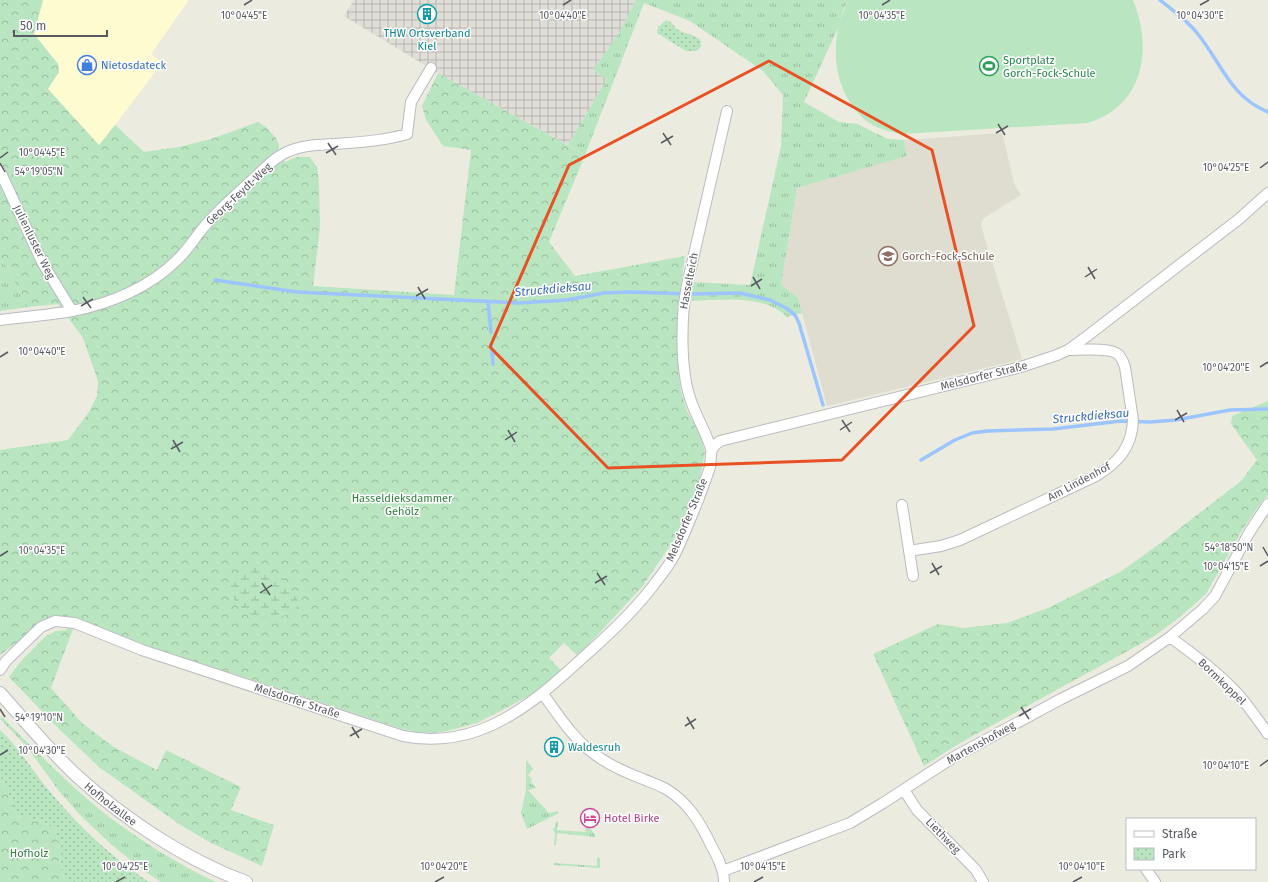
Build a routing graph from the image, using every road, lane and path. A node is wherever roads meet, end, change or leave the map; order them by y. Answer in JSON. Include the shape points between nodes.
{"nodes":[{"id":1,"x":431,"y":68,"type":"dead end"},
{"id":2,"x":727,"y":111,"type":"dead end"},
{"id":3,"x":0,"y":171,"type":"edge"},
{"id":4,"x":1268,"y":193,"type":"edge"},
{"id":5,"x":72,"y":311,"type":"junction"},
{"id":6,"x":0,"y":320,"type":"edge"},
{"id":7,"x":1068,"y":350,"type":"junction"},
{"id":8,"x":711,"y":449,"type":"junction"},
{"id":9,"x":1268,"y":504,"type":"edge"},
{"id":10,"x":902,"y":505,"type":"dead end"},
{"id":11,"x":909,"y":551,"type":"junction"},
{"id":12,"x":913,"y":576,"type":"dead end"},
{"id":13,"x":1170,"y":636,"type":"junction"},
{"id":14,"x":0,"y":670,"type":"edge"},
{"id":15,"x":0,"y":693,"type":"edge"},
{"id":16,"x":543,"y":694,"type":"junction"},
{"id":17,"x":1268,"y":734,"type":"edge"},
{"id":18,"x":904,"y":790,"type":"junction"},
{"id":19,"x":1147,"y":870,"type":"edge"},
{"id":20,"x":723,"y":872,"type":"junction"},
{"id":21,"x":246,"y":882,"type":"edge"},
{"id":22,"x":724,"y":882,"type":"edge"},
{"id":23,"x":983,"y":882,"type":"edge"},
{"id":24,"x":1155,"y":882,"type":"edge"}],
"edges":[{"from":1,"to":5,"type":"street","name":"Georg-Feydt-Weg","via":[[411,102],[407,134],[379,141],[312,146],[287,152],[218,211],[168,269],[131,291],[96,305]]},
{"from":2,"to":8,"type":"street","name":"Hasselteich","via":[[687,284],[682,331],[689,396]]},
{"from":3,"to":5,"type":"street","name":"Julienluster Weg","via":[[42,262]]},
{"from":4,"to":7,"type":"street","name":"Melsdorfer Straße","via":[[1239,219]]},
{"from":5,"to":6,"type":"street","name":"Georg-Feydt-Weg"},
{"from":7,"to":8,"type":"street","name":"Melsdorfer Straße","via":[[1021,367],[720,441]]},
{"from":7,"to":11,"type":"street","name":"Am Lindenhof","via":[[1108,350],[1120,356],[1125,367],[1133,423],[1128,443],[1120,458],[1096,476],[960,540]]},
{"from":8,"to":16,"type":"street","name":"Melsdorfer Straße","via":[[709,468],[701,493],[664,572],[631,614]]},
{"from":9,"to":13,"type":"street","name":"Martenshofweg","via":[[1215,596]]},
{"from":10,"to":11,"type":"street"},
{"from":11,"to":12,"type":"street"},
{"from":13,"to":17,"type":"street","name":"Bormkoppel","via":[[1236,692]]},
{"from":13,"to":18,"type":"street","name":"Martenshofweg","via":[[1128,666],[954,757]]},
{"from":14,"to":16,"type":"street","name":"Melsdorfer Straße","via":[[41,627],[55,621],[75,623],[217,676],[412,738],[443,738],[479,731]]},
{"from":15,"to":21,"type":"street","name":"Hofholzallee","via":[[77,776],[128,817],[170,845]]},
{"from":16,"to":20,"type":"street","via":[[589,750],[615,767],[665,788],[681,800],[704,830]]},
{"from":18,"to":20,"type":"street","name":"Martenshofweg","via":[[850,822]]},
{"from":18,"to":23,"type":"street","name":"Liethweg","via":[[917,810],[976,870]]},
{"from":19,"to":24,"type":"street"},
{"from":20,"to":22,"type":"street"}]}
